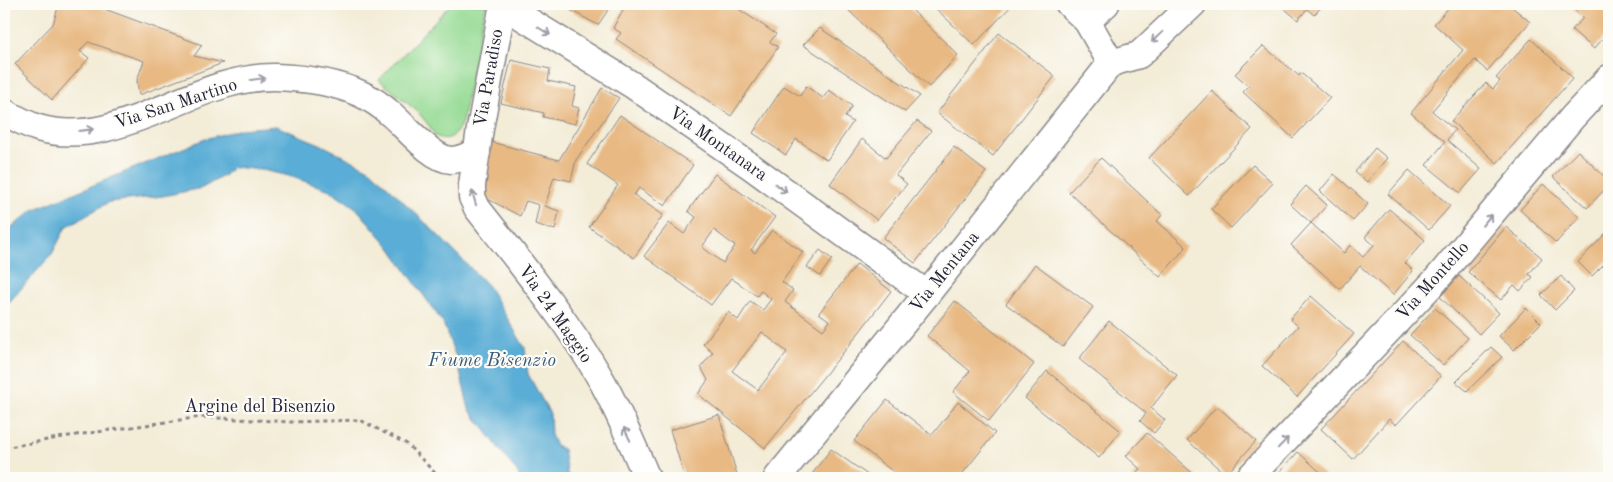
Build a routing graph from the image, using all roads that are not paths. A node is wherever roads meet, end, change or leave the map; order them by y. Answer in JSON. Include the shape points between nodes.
{"nodes":[{"id":1,"x":1193,"y":4,"type":"edge"},
{"id":2,"x":503,"y":5,"type":"edge"},
{"id":3,"x":1087,"y":10,"type":"edge"},
{"id":4,"x":1111,"y":63,"type":"junction"},
{"id":5,"x":1609,"y":78,"type":"edge"},
{"id":6,"x":4,"y":112,"type":"edge"},
{"id":7,"x":476,"y":152,"type":"junction"},
{"id":8,"x":927,"y":294,"type":"junction"},
{"id":9,"x":647,"y":478,"type":"edge"},
{"id":10,"x":777,"y":478,"type":"edge"},
{"id":11,"x":1249,"y":478,"type":"edge"}],
"edges":[{"from":1,"to":4,"type":"street","one_way":true,"via":[[1139,55]]},
{"from":2,"to":7,"type":"street","name":"Via Paradiso"},
{"from":2,"to":8,"type":"street","name":"Via Montanara","one_way":true,"via":[[634,86]]},
{"from":3,"to":4,"type":"street"},
{"from":4,"to":8,"type":"street","name":"Via Mentana"},
{"from":11,"to":5,"type":"street","name":"Via Montello","one_way":true,"via":[[1436,280]]},
{"from":6,"to":7,"type":"street","name":"Via San Martino","one_way":true,"via":[[38,128],[59,132],[88,130],[128,121],[237,82],[273,77],[296,78],[360,94],[391,114],[434,154],[443,158],[452,160]]},
{"from":9,"to":7,"type":"street","name":"Via 24 Maggio","one_way":true,"via":[[602,382],[577,341],[474,202],[472,185]]},
{"from":8,"to":10,"type":"street","name":"Via Mentana"}]}
